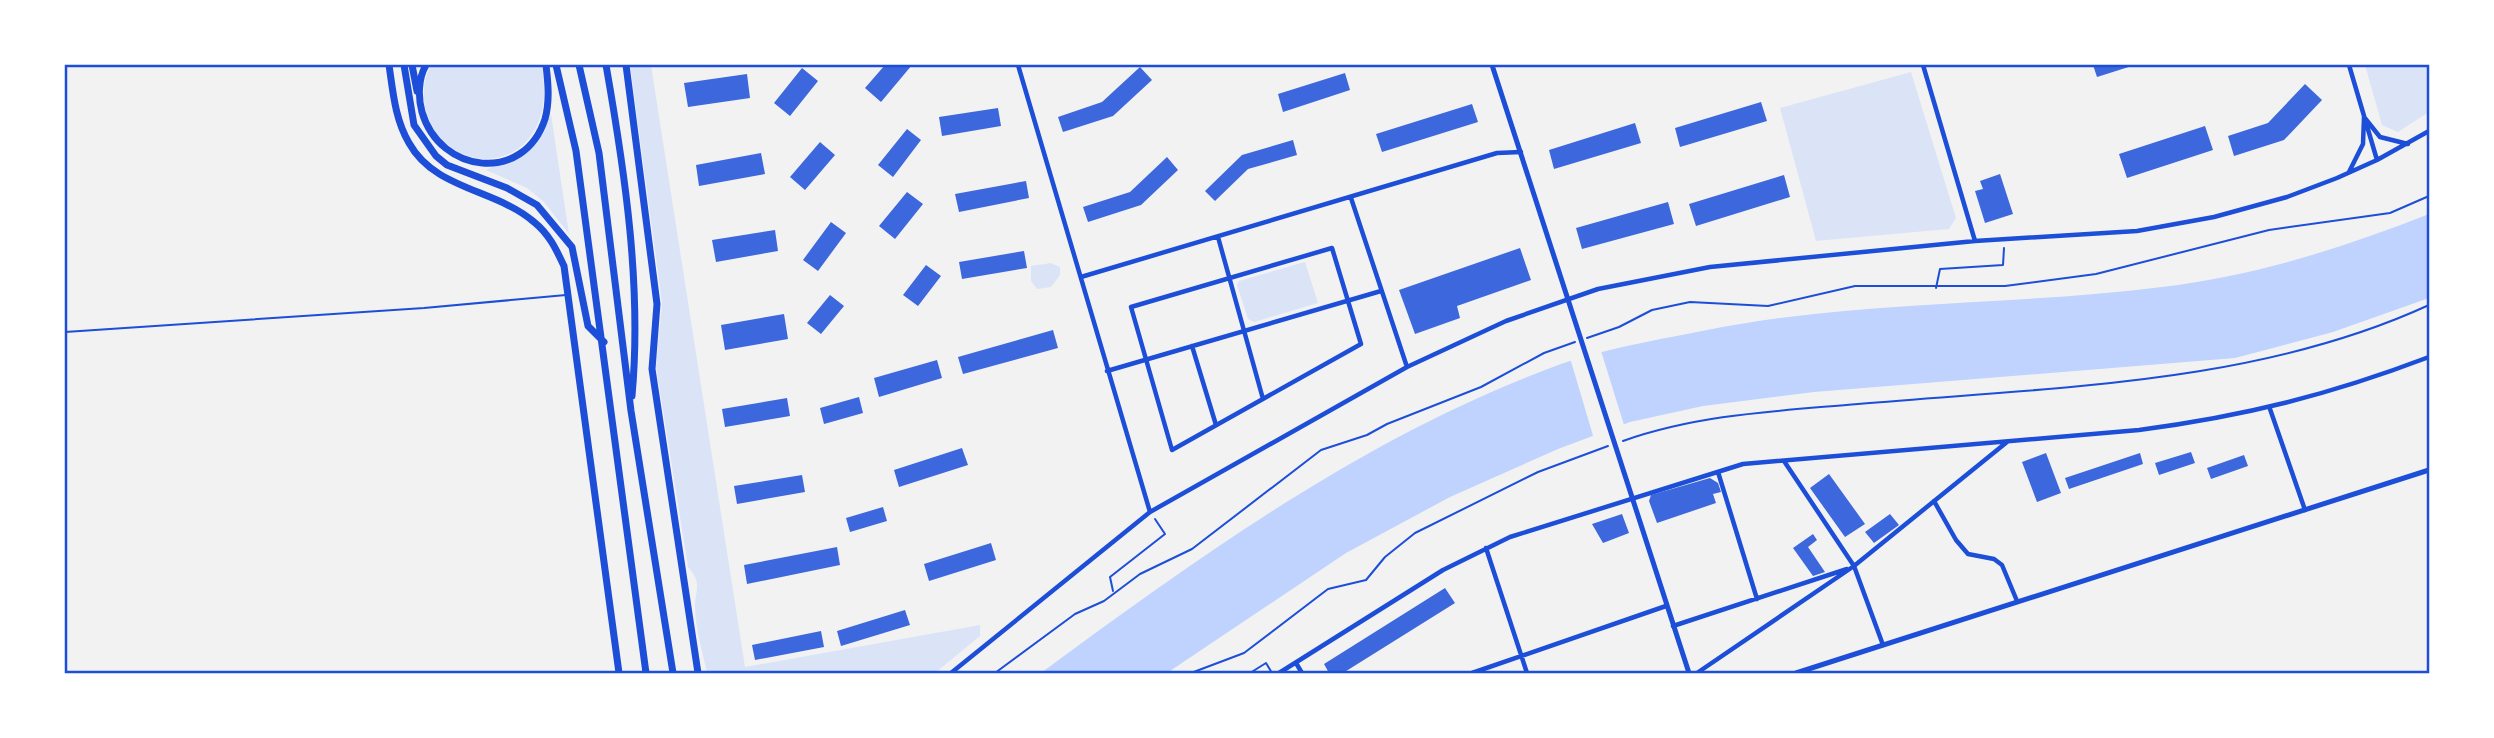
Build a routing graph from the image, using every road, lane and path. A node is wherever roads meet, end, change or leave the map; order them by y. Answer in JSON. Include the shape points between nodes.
{"nodes":[{"id":1,"x":389,"y":65,"type":"edge"},
{"id":2,"x":404,"y":65,"type":"edge"},
{"id":3,"x":412,"y":65,"type":"edge"},
{"id":4,"x":426,"y":65,"type":"edge"},
{"id":5,"x":546,"y":65,"type":"edge"},
{"id":6,"x":556,"y":65,"type":"edge"},
{"id":7,"x":579,"y":65,"type":"edge"},
{"id":8,"x":606,"y":65,"type":"edge"},
{"id":9,"x":612,"y":65,"type":"edge"},
{"id":10,"x":626,"y":65,"type":"edge"},
{"id":11,"x":1018,"y":65,"type":"edge"},
{"id":12,"x":1492,"y":65,"type":"edge"},
{"id":13,"x":1923,"y":65,"type":"edge"},
{"id":14,"x":2349,"y":65,"type":"edge"},
{"id":15,"x":609,"y":82,"type":"junction"},
{"id":16,"x":418,"y":99,"type":"junction"},
{"id":17,"x":2364,"y":117,"type":"junction"},
{"id":18,"x":2429,"y":131,"type":"edge"},
{"id":19,"x":2409,"y":144,"type":"junction"},
{"id":20,"x":1521,"y":152,"type":"junction"},
{"id":21,"x":2377,"y":160,"type":"junction"},
{"id":22,"x":2348,"y":173,"type":"junction"},
{"id":23,"x":2429,"y":196,"type":"edge"},
{"id":24,"x":1351,"y":198,"type":"junction"},
{"id":25,"x":1218,"y":237,"type":"junction"},
{"id":26,"x":2005,"y":239,"type":"junction"},
{"id":27,"x":1975,"y":241,"type":"junction"},
{"id":28,"x":1081,"y":277,"type":"junction"},
{"id":29,"x":1230,"y":279,"type":"junction"},
{"id":30,"x":1936,"y":289,"type":"junction"},
{"id":31,"x":1381,"y":291,"type":"junction"},
{"id":32,"x":568,"y":294,"type":"junction"},
{"id":33,"x":1570,"y":298,"type":"junction"},
{"id":34,"x":1349,"y":301,"type":"junction"},
{"id":35,"x":2429,"y":305,"type":"edge"},
{"id":36,"x":65,"y":331,"type":"edge"},
{"id":37,"x":1242,"y":331,"type":"junction"},
{"id":38,"x":604,"y":342,"type":"junction"},
{"id":39,"x":1192,"y":346,"type":"junction"},
{"id":40,"x":2429,"y":357,"type":"edge"},
{"id":41,"x":1144,"y":359,"type":"junction"},
{"id":42,"x":1407,"y":367,"type":"junction"},
{"id":43,"x":1107,"y":370,"type":"junction"},
{"id":44,"x":1263,"y":399,"type":"junction"},
{"id":45,"x":2270,"y":409,"type":"junction"},
{"id":46,"x":631,"y":411,"type":"junction"},
{"id":47,"x":1217,"y":425,"type":"junction"},
{"id":48,"x":2009,"y":441,"type":"junction"},
{"id":49,"x":1619,"y":442,"type":"dead end"},
{"id":50,"x":1608,"y":446,"type":"dead end"},
{"id":51,"x":1783,"y":460,"type":"junction"},
{"id":52,"x":2429,"y":470,"type":"edge"},
{"id":53,"x":1718,"y":471,"type":"junction"},
{"id":54,"x":1631,"y":497,"type":"junction"},
{"id":55,"x":1934,"y":501,"type":"junction"},
{"id":56,"x":2305,"y":510,"type":"junction"},
{"id":57,"x":1150,"y":512,"type":"junction"},
{"id":58,"x":1486,"y":548,"type":"junction"},
{"id":59,"x":1854,"y":566,"type":"junction"},
{"id":60,"x":1114,"y":592,"type":"junction"},
{"id":61,"x":1757,"y":599,"type":"junction"},
{"id":62,"x":2017,"y":601,"type":"junction"},
{"id":63,"x":1666,"y":606,"type":"junction"},
{"id":64,"x":1673,"y":626,"type":"junction"},
{"id":65,"x":1883,"y":645,"type":"junction"},
{"id":66,"x":1521,"y":656,"type":"junction"},
{"id":67,"x":1296,"y":663,"type":"junction"},
{"id":68,"x":620,"y":673,"type":"edge"},
{"id":69,"x":646,"y":673,"type":"edge"},
{"id":70,"x":673,"y":673,"type":"edge"},
{"id":71,"x":698,"y":673,"type":"edge"},
{"id":72,"x":951,"y":673,"type":"edge"},
{"id":73,"x":995,"y":673,"type":"edge"},
{"id":74,"x":1191,"y":673,"type":"edge"},
{"id":75,"x":1250,"y":673,"type":"edge"},
{"id":76,"x":1272,"y":673,"type":"edge"},
{"id":77,"x":1279,"y":673,"type":"edge"},
{"id":78,"x":1303,"y":673,"type":"edge"},
{"id":79,"x":1472,"y":673,"type":"edge"},
{"id":80,"x":1527,"y":673,"type":"edge"},
{"id":81,"x":1689,"y":673,"type":"edge"},
{"id":82,"x":1697,"y":673,"type":"edge"},
{"id":83,"x":1796,"y":673,"type":"edge"}],
"edges":[{"from":1,"to":32,"type":"highway","via":[[398,120],[419,157],[441,176],[507,204],[536,223],[552,240],[564,266]]},
{"from":2,"to":38,"type":"highway","via":[[414,125],[436,156],[537,205],[572,247],[589,326]]},
{"from":3,"to":16,"type":"highway"},
{"from":4,"to":16,"type":"highway"},
{"from":5,"to":16,"type":"highway","via":[[549,86],[544,120],[520,152],[499,162],[467,162],[444,150],[425,124]]},
{"from":6,"to":38,"type":"highway","via":[[576,151]]},
{"from":7,"to":46,"type":"highway","via":[[599,153]]},
{"from":8,"to":15,"type":"highway"},
{"from":9,"to":15,"type":"highway"},
{"from":10,"to":71,"type":"highway","via":[[657,304],[652,369]]},
{"from":11,"to":28,"type":"street"},
{"from":12,"to":20,"type":"street"},
{"from":13,"to":27,"type":"street"},
{"from":14,"to":17,"type":"street"},
{"from":15,"to":46,"type":"highway","via":[[637,340]]},
{"from":17,"to":19,"type":"street","via":[[2380,137]]},
{"from":17,"to":21,"type":"street"},
{"from":17,"to":22,"type":"street","via":[[2361,150]]},
{"from":18,"to":19,"type":"street"},
{"from":19,"to":21,"type":"street"},
{"from":20,"to":24,"type":"street","via":[[1497,153]]},
{"from":20,"to":33,"type":"street"},
{"from":21,"to":22,"type":"street"},
{"from":22,"to":26,"type":"street","via":[[2287,197],[2214,217],[2137,231]]},
{"from":23,"to":30,"type":"path","via":[[2390,213],[2269,230],[2096,274],[2029,285]]},
{"from":24,"to":25,"type":"street"},
{"from":24,"to":31,"type":"street"},
{"from":25,"to":28,"type":"street"},
{"from":25,"to":29,"type":"street"},
{"from":26,"to":27,"type":"street"},
{"from":26,"to":30,"type":"path","via":[[2003,265],[1940,269]]},
{"from":27,"to":33,"type":"street","via":[[1710,267]]},
{"from":28,"to":43,"type":"street"},
{"from":29,"to":34,"type":"street","via":[[1332,248]]},
{"from":29,"to":37,"type":"street"},
{"from":29,"to":41,"type":"street","via":[[1131,307]]},
{"from":30,"to":60,"type":"path","via":[[1863,286],[1768,306],[1690,302],[1652,310],[1619,327],[1544,353],[1457,397],[1321,450],[1192,549],[1140,573]]},
{"from":31,"to":34,"type":"street"},
{"from":31,"to":42,"type":"street"},
{"from":32,"to":36,"type":"lane"},
{"from":32,"to":68,"type":"highway"},
{"from":33,"to":42,"type":"street","via":[[1506,321]]},
{"from":33,"to":54,"type":"street"},
{"from":34,"to":37,"type":"street"},
{"from":34,"to":44,"type":"street","via":[[1361,344]]},
{"from":35,"to":49,"type":"path","via":[[2328,343],[2232,366],[1746,414],[1697,421]]},
{"from":37,"to":39,"type":"street"},
{"from":37,"to":44,"type":"street"},
{"from":38,"to":69,"type":"highway"},
{"from":39,"to":41,"type":"street"},
{"from":39,"to":47,"type":"street"},
{"from":40,"to":45,"type":"street"},
{"from":41,"to":43,"type":"street"},
{"from":41,"to":47,"type":"street","via":[[1172,450]]},
{"from":42,"to":57,"type":"street"},
{"from":43,"to":57,"type":"street"},
{"from":44,"to":47,"type":"street"},
{"from":45,"to":48,"type":"street","via":[[2139,430]]},
{"from":45,"to":56,"type":"street"},
{"from":46,"to":70,"type":"highway"},
{"from":48,"to":51,"type":"street"},
{"from":48,"to":55,"type":"street"},
{"from":50,"to":74,"type":"path","via":[[1538,472],[1415,533],[1366,580],[1328,589],[1244,653]]},
{"from":51,"to":53,"type":"street"},
{"from":51,"to":59,"type":"street"},
{"from":52,"to":56,"type":"street"},
{"from":53,"to":54,"type":"street"},
{"from":53,"to":61,"type":"street"},
{"from":54,"to":58,"type":"street"},
{"from":54,"to":63,"type":"street"},
{"from":55,"to":59,"type":"street"},
{"from":55,"to":62,"type":"street","via":[[1968,555],[2003,565]]},
{"from":56,"to":62,"type":"street"},
{"from":57,"to":60,"type":"path","via":[[1165,534],[1110,577]]},
{"from":57,"to":72,"type":"street"},
{"from":58,"to":66,"type":"street"},
{"from":58,"to":67,"type":"street","via":[[1434,575]]},
{"from":59,"to":61,"type":"street"},
{"from":59,"to":65,"type":"street"},
{"from":59,"to":82,"type":"street"},
{"from":60,"to":73,"type":"path","via":[[1041,637]]},
{"from":61,"to":64,"type":"street"},
{"from":62,"to":65,"type":"street"},
{"from":63,"to":64,"type":"street"},
{"from":63,"to":66,"type":"street"},
{"from":64,"to":81,"type":"street"},
{"from":65,"to":83,"type":"street"},
{"from":66,"to":79,"type":"street"},
{"from":66,"to":80,"type":"street"},
{"from":67,"to":77,"type":"street"},
{"from":67,"to":78,"type":"street"},
{"from":75,"to":76,"type":"path","via":[[1266,663]]}]}
